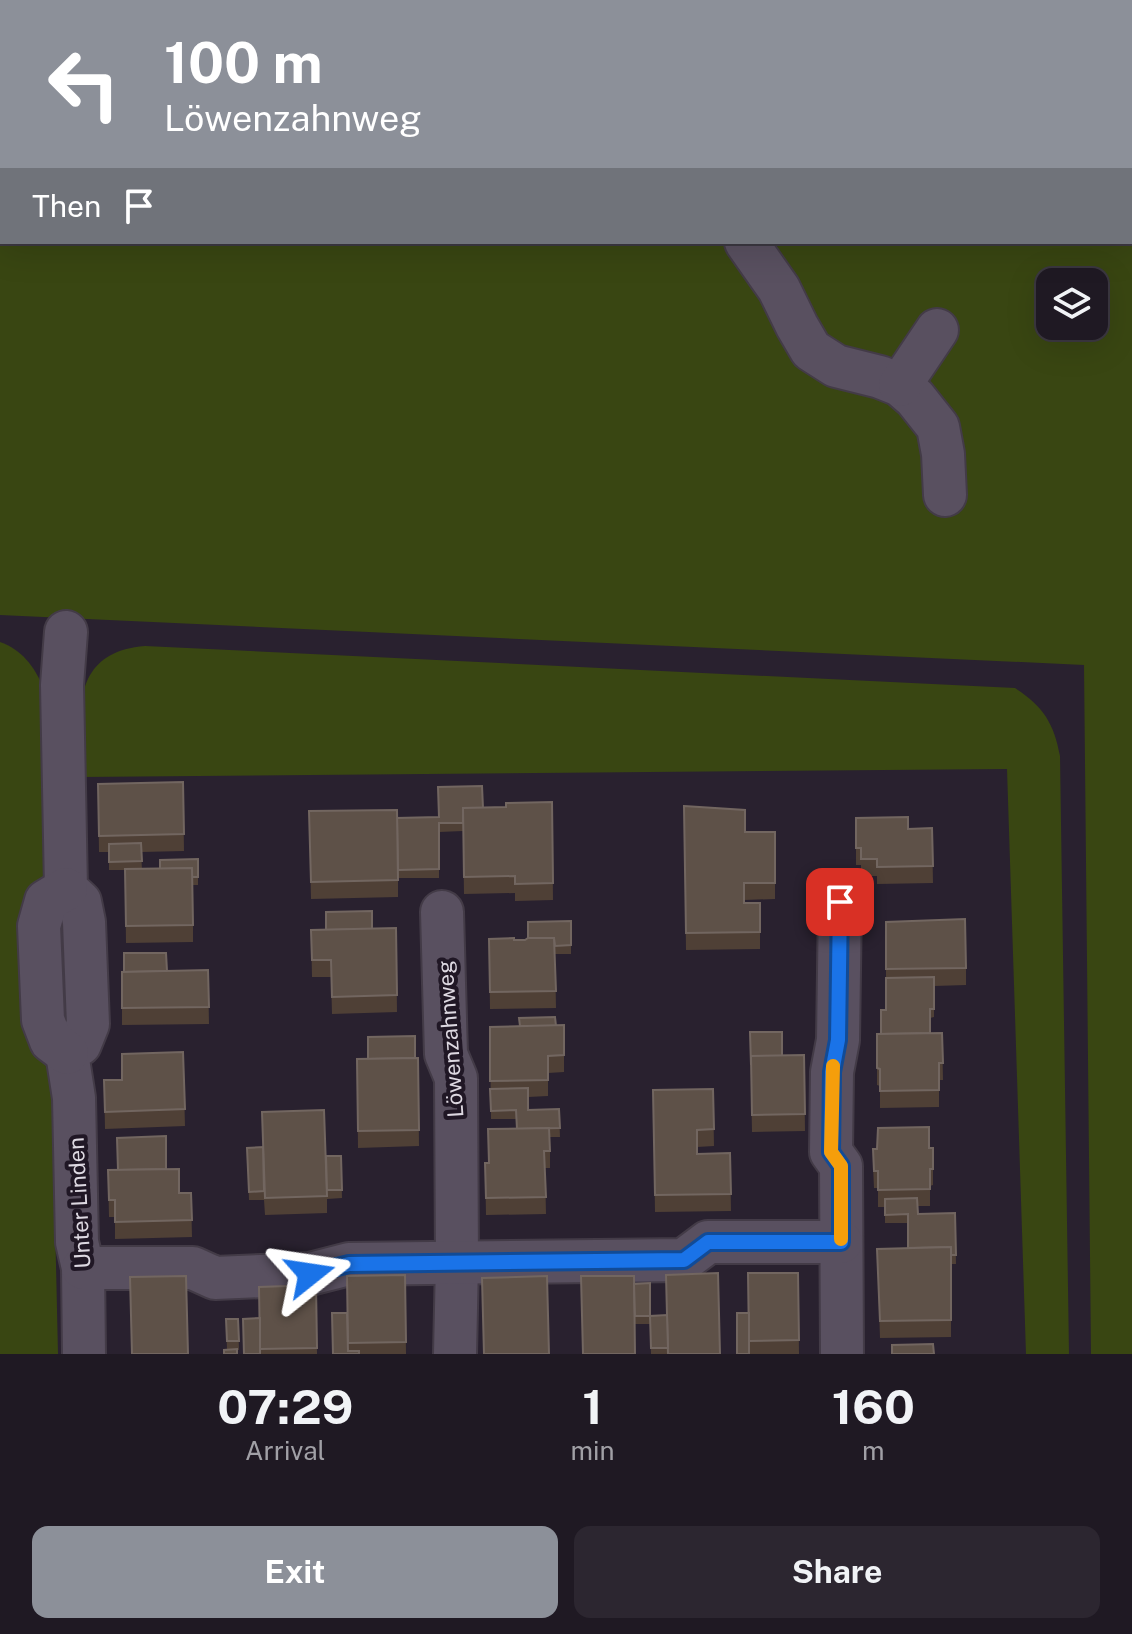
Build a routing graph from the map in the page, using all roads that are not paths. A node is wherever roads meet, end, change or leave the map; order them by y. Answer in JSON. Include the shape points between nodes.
{"nodes":[{"id":1,"x":747,"y":244,"type":"edge"},
{"id":2,"x":937,"y":330,"type":"dead end"},
{"id":3,"x":900,"y":385,"type":"junction"},
{"id":4,"x":945,"y":495,"type":"dead end"},
{"id":5,"x":66,"y":632,"type":"dead end"},
{"id":6,"x":840,"y":902,"type":"dead end"},
{"id":7,"x":442,"y":912,"type":"dead end"},
{"id":8,"x":841,"y":1242,"type":"junction"},
{"id":9,"x":457,"y":1263,"type":"junction"},
{"id":10,"x":83,"y":1268,"type":"junction"},
{"id":11,"x":84,"y":1354,"type":"edge"},
{"id":12,"x":455,"y":1354,"type":"edge"},
{"id":13,"x":842,"y":1354,"type":"edge"}],
"edges":[{"from":1,"to":3,"type":"street","via":[[811,350],[836,366]]},
{"from":2,"to":3,"type":"street"},
{"from":3,"to":4,"type":"street","via":[[938,427]]},
{"from":5,"to":10,"type":"street","name":"Unter Linden","via":[[66,889],[80,902],[84,922],[88,1024],[80,1044],[67,1053],[74,1098],[77,1242]]},
{"from":6,"to":8,"type":"street","via":[[831,1152],[841,1166]]},
{"from":7,"to":9,"type":"street","name":"Löwenzahnweg","via":[[446,1054],[456,1078]]},
{"from":8,"to":9,"type":"street","via":[[708,1242],[684,1260]]},
{"from":8,"to":13,"type":"street"},
{"from":9,"to":10,"type":"street","via":[[349,1264],[310,1274],[215,1278],[193,1268]]},
{"from":9,"to":12,"type":"street","name":"Löwenzahnweg"},
{"from":10,"to":11,"type":"street","name":"Unter Linden"}]}
